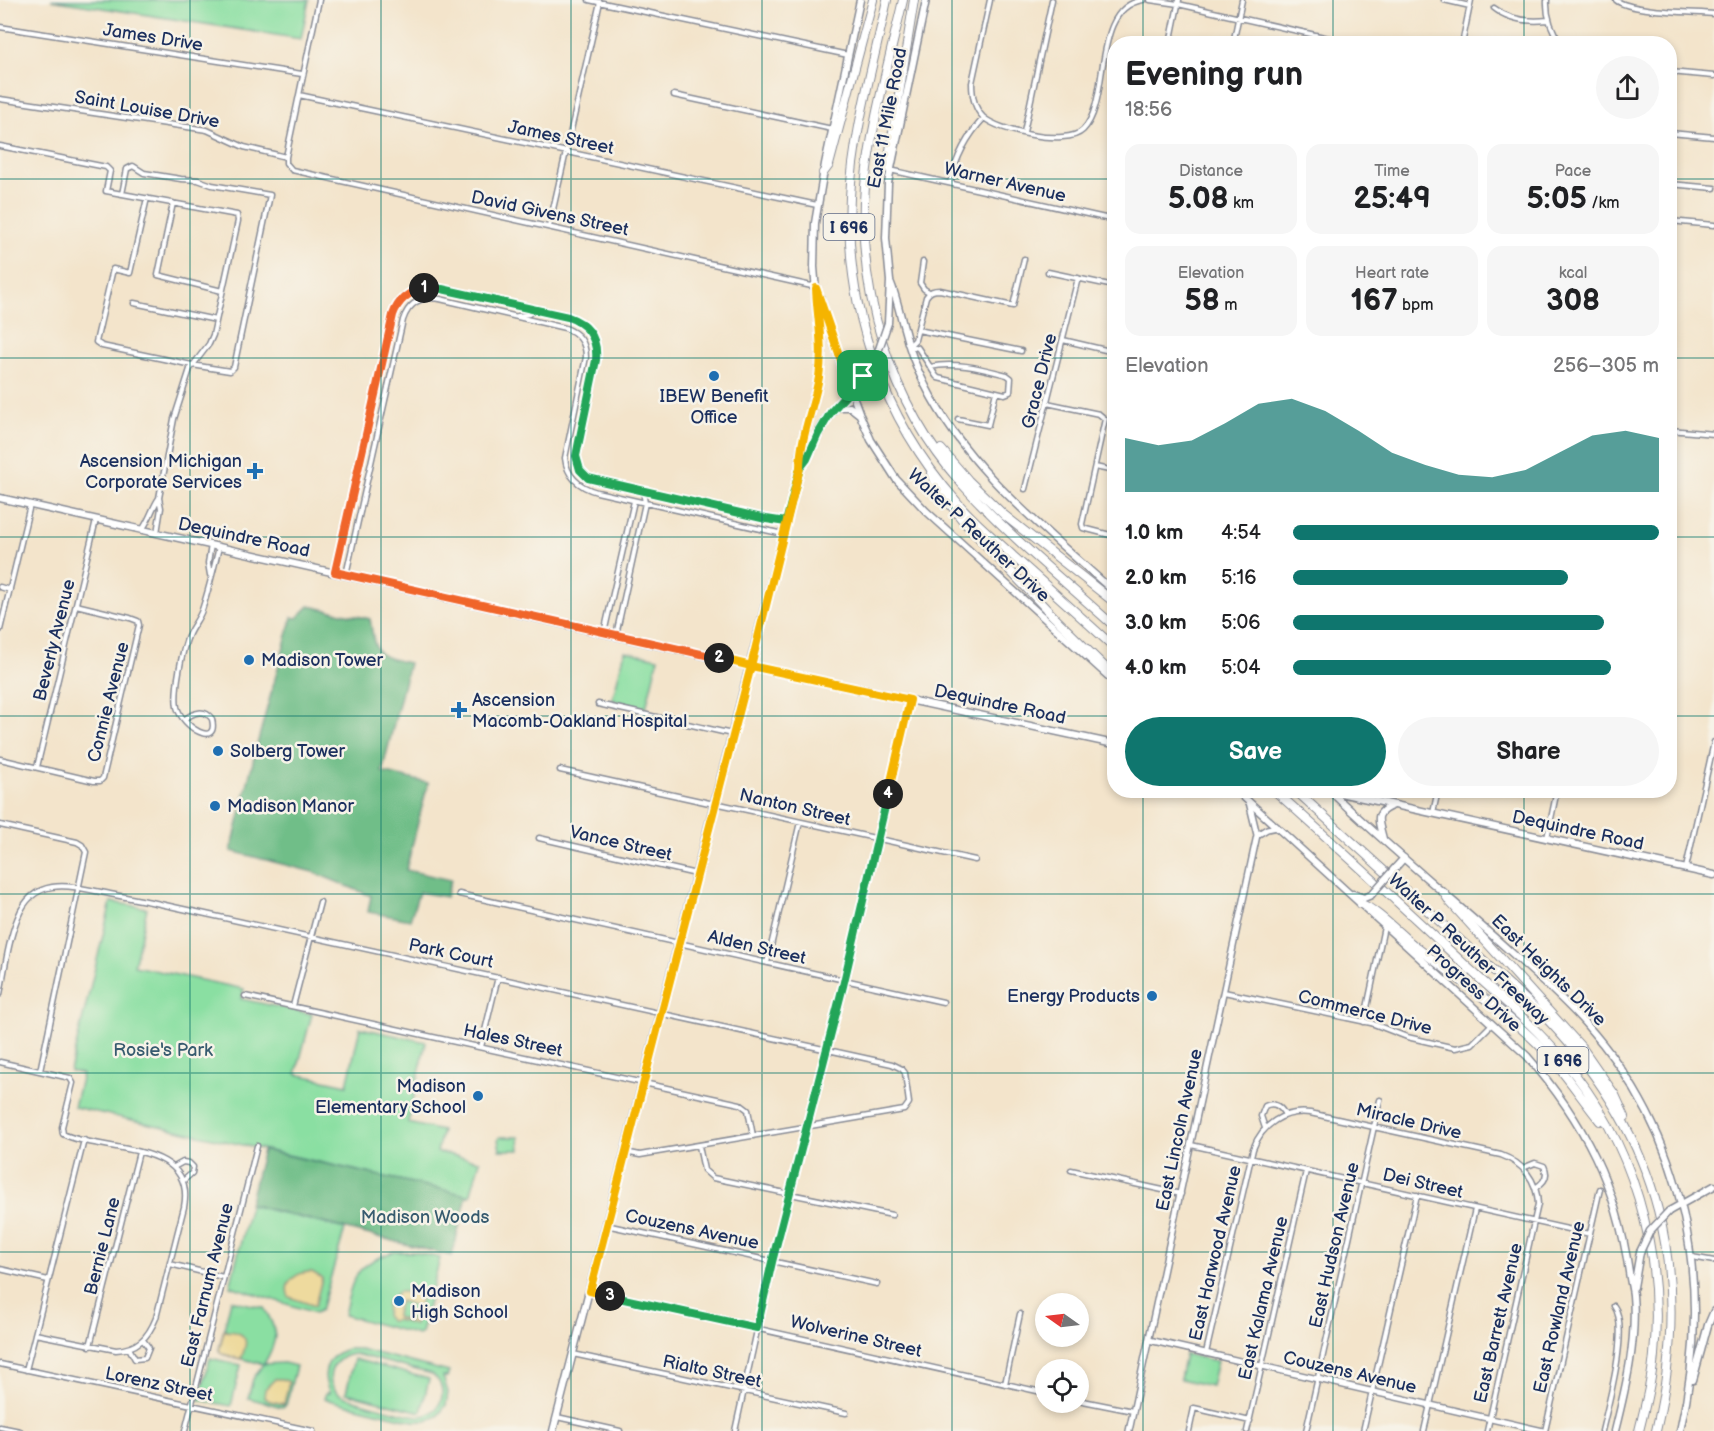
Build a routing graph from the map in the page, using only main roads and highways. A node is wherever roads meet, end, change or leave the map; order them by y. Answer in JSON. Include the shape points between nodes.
{"nodes":[{"id":1,"x":860,"y":0,"type":"edge"},
{"id":2,"x":873,"y":0,"type":"edge"},
{"id":3,"x":888,"y":0,"type":"edge"},
{"id":4,"x":903,"y":0,"type":"edge"},
{"id":5,"x":914,"y":0,"type":"edge"},
{"id":6,"x":926,"y":0,"type":"edge"},
{"id":7,"x":890,"y":170,"type":"junction"},
{"id":8,"x":823,"y":173,"type":"junction"},
{"id":9,"x":890,"y":281,"type":"junction"},
{"id":10,"x":816,"y":288,"type":"junction"},
{"id":11,"x":845,"y":372,"type":"junction"},
{"id":12,"x":863,"y":376,"type":"junction"},
{"id":13,"x":851,"y":389,"type":"junction"},
{"id":14,"x":836,"y":407,"type":"junction"},
{"id":15,"x":860,"y":415,"type":"junction"},
{"id":16,"x":923,"y":431,"type":"junction"},
{"id":17,"x":927,"y":464,"type":"junction"},
{"id":18,"x":800,"y":468,"type":"junction"},
{"id":19,"x":0,"y":498,"type":"edge"},
{"id":20,"x":1107,"y":586,"type":"edge"},
{"id":21,"x":1107,"y":596,"type":"edge"},
{"id":22,"x":1107,"y":620,"type":"edge"},
{"id":23,"x":1107,"y":641,"type":"edge"},
{"id":24,"x":751,"y":666,"type":"junction"},
{"id":25,"x":1107,"y":670,"type":"edge"},
{"id":26,"x":1107,"y":675,"type":"edge"},
{"id":27,"x":1107,"y":742,"type":"edge"},
{"id":28,"x":1244,"y":798,"type":"edge"},
{"id":29,"x":1284,"y":798,"type":"edge"},
{"id":30,"x":1304,"y":798,"type":"edge"},
{"id":31,"x":1338,"y":798,"type":"edge"},
{"id":32,"x":1364,"y":798,"type":"edge"},
{"id":33,"x":1394,"y":805,"type":"junction"},
{"id":34,"x":1383,"y":840,"type":"junction"},
{"id":35,"x":1404,"y":858,"type":"junction"},
{"id":36,"x":1714,"y":874,"type":"edge"},
{"id":37,"x":1349,"y":893,"type":"junction"},
{"id":38,"x":1444,"y":893,"type":"junction"},
{"id":39,"x":1361,"y":904,"type":"junction"},
{"id":40,"x":1611,"y":1130,"type":"junction"},
{"id":41,"x":1632,"y":1139,"type":"junction"},
{"id":42,"x":1714,"y":1186,"type":"edge"},
{"id":43,"x":1682,"y":1203,"type":"junction"},
{"id":44,"x":1633,"y":1294,"type":"junction"},
{"id":45,"x":1714,"y":1311,"type":"edge"},
{"id":46,"x":1688,"y":1398,"type":"junction"},
{"id":47,"x":554,"y":1431,"type":"edge"},
{"id":48,"x":1615,"y":1431,"type":"edge"},
{"id":49,"x":1639,"y":1431,"type":"edge"},
{"id":50,"x":1656,"y":1431,"type":"edge"},
{"id":51,"x":1680,"y":1431,"type":"edge"}],
"edges":[{"from":1,"to":8,"type":"main road","name":"East 11 Mile Road"},
{"from":2,"to":8,"type":"highway","via":[[829,165]]},
{"from":3,"to":17,"type":"highway","number":"I 696","via":[[855,152],[850,246],[856,294],[870,351],[888,397]]},
{"from":4,"to":16,"type":"highway","number":"I 696","via":[[868,161],[864,243],[880,338],[903,395]]},
{"from":5,"to":7,"type":"highway"},
{"from":6,"to":7,"type":"main road","name":"East 11 Mile Road"},
{"from":7,"to":9,"type":"main road","name":"East 11 Mile Road","via":[[886,222]]},
{"from":8,"to":10,"type":"main road","name":"East 11 Mile Road","via":[[814,239]]},
{"from":9,"to":12,"type":"main road","name":"East 11 Mile Road","bridge":true,"via":[[888,323]]},
{"from":9,"to":20,"type":"main road","via":[[909,346],[933,401],[952,431],[1004,491]]},
{"from":10,"to":11,"type":"main road","name":"Walter P Reuther Drive"},
{"from":10,"to":18,"type":"main road","name":"East 11 Mile Road","via":[[820,362]]},
{"from":11,"to":12,"type":"main road"},
{"from":11,"to":13,"type":"main road","name":"Walter P Reuther Drive"},
{"from":12,"to":13,"type":"main road","name":"East 11 Mile Road"},
{"from":13,"to":14,"type":"main road","name":"East 11 Mile Road"},
{"from":13,"to":15,"type":"main road","name":"Walter P Reuther Drive"},
{"from":14,"to":15,"type":"main road","via":[[850,407]]},
{"from":14,"to":18,"type":"main road","name":"East 11 Mile Road"},
{"from":15,"to":26,"type":"main road","name":"Walter P Reuther Drive","via":[[871,440],[910,495]]},
{"from":16,"to":21,"type":"highway","via":[[1004,514]]},
{"from":16,"to":22,"type":"highway","number":"I 696","via":[[952,472],[984,507]]},
{"from":17,"to":23,"type":"highway","number":"I 696","via":[[979,524]]},
{"from":17,"to":25,"type":"highway","via":[[935,485],[964,522]]},
{"from":18,"to":24,"type":"main road","name":"East 11 Mile Road"},
{"from":19,"to":24,"type":"main road","name":"Dequindre Road"},
{"from":24,"to":27,"type":"main road","name":"Dequindre Road"},
{"from":24,"to":47,"type":"main road","name":"East 11 Mile Road"},
{"from":28,"to":37,"type":"main road","name":"Progress Drive"},
{"from":29,"to":40,"type":"highway","name":"Walter P Reuther Freeway","number":"I 696","via":[[1534,1028],[1576,1076]]},
{"from":30,"to":41,"type":"highway","name":"Walter P Reuther Freeway","number":"I 696","via":[[1553,1025],[1601,1084]]},
{"from":31,"to":34,"type":"main road","name":"East Heights Drive"},
{"from":32,"to":33,"type":"main road","name":"Dequindre Road"},
{"from":33,"to":34,"type":"main road","via":[[1379,814]]},
{"from":33,"to":36,"type":"main road","name":"Dequindre Road"},
{"from":34,"to":35,"type":"main road","name":"East Heights Drive"},
{"from":35,"to":37,"type":"main road","bridge":true,"via":[[1371,895]]},
{"from":35,"to":38,"type":"main road","name":"East Heights Drive"},
{"from":37,"to":39,"type":"main road","name":"Progress Drive"},
{"from":38,"to":41,"type":"highway","via":[[1590,1058],[1620,1105]]},
{"from":38,"to":43,"type":"main road","name":"East Heights Drive","via":[[1547,985],[1602,1042],[1655,1128]]},
{"from":39,"to":40,"type":"highway","via":[[1529,1036]]},
{"from":39,"to":44,"type":"main road","name":"Progress Drive","via":[[1526,1056],[1573,1115],[1600,1166],[1614,1205]]},
{"from":40,"to":49,"type":"highway","name":"Walter P Reuther Freeway","number":"I 696","via":[[1646,1223],[1653,1269],[1654,1356]]},
{"from":41,"to":50,"type":"highway","name":"Walter P Reuther Freeway","number":"I 696","via":[[1658,1211],[1670,1283],[1669,1359]]},
{"from":42,"to":43,"type":"main road"},
{"from":43,"to":44,"type":"main road","bridge":true,"via":[[1650,1231],[1640,1252]]},
{"from":43,"to":46,"type":"main road","name":"East Heights Drive","via":[[1692,1257],[1695,1321]]},
{"from":44,"to":48,"type":"main road","name":"Progress Drive","via":[[1631,1356]]},
{"from":45,"to":46,"type":"main road"},
{"from":46,"to":51,"type":"main road","name":"East Heights Drive"}]}
